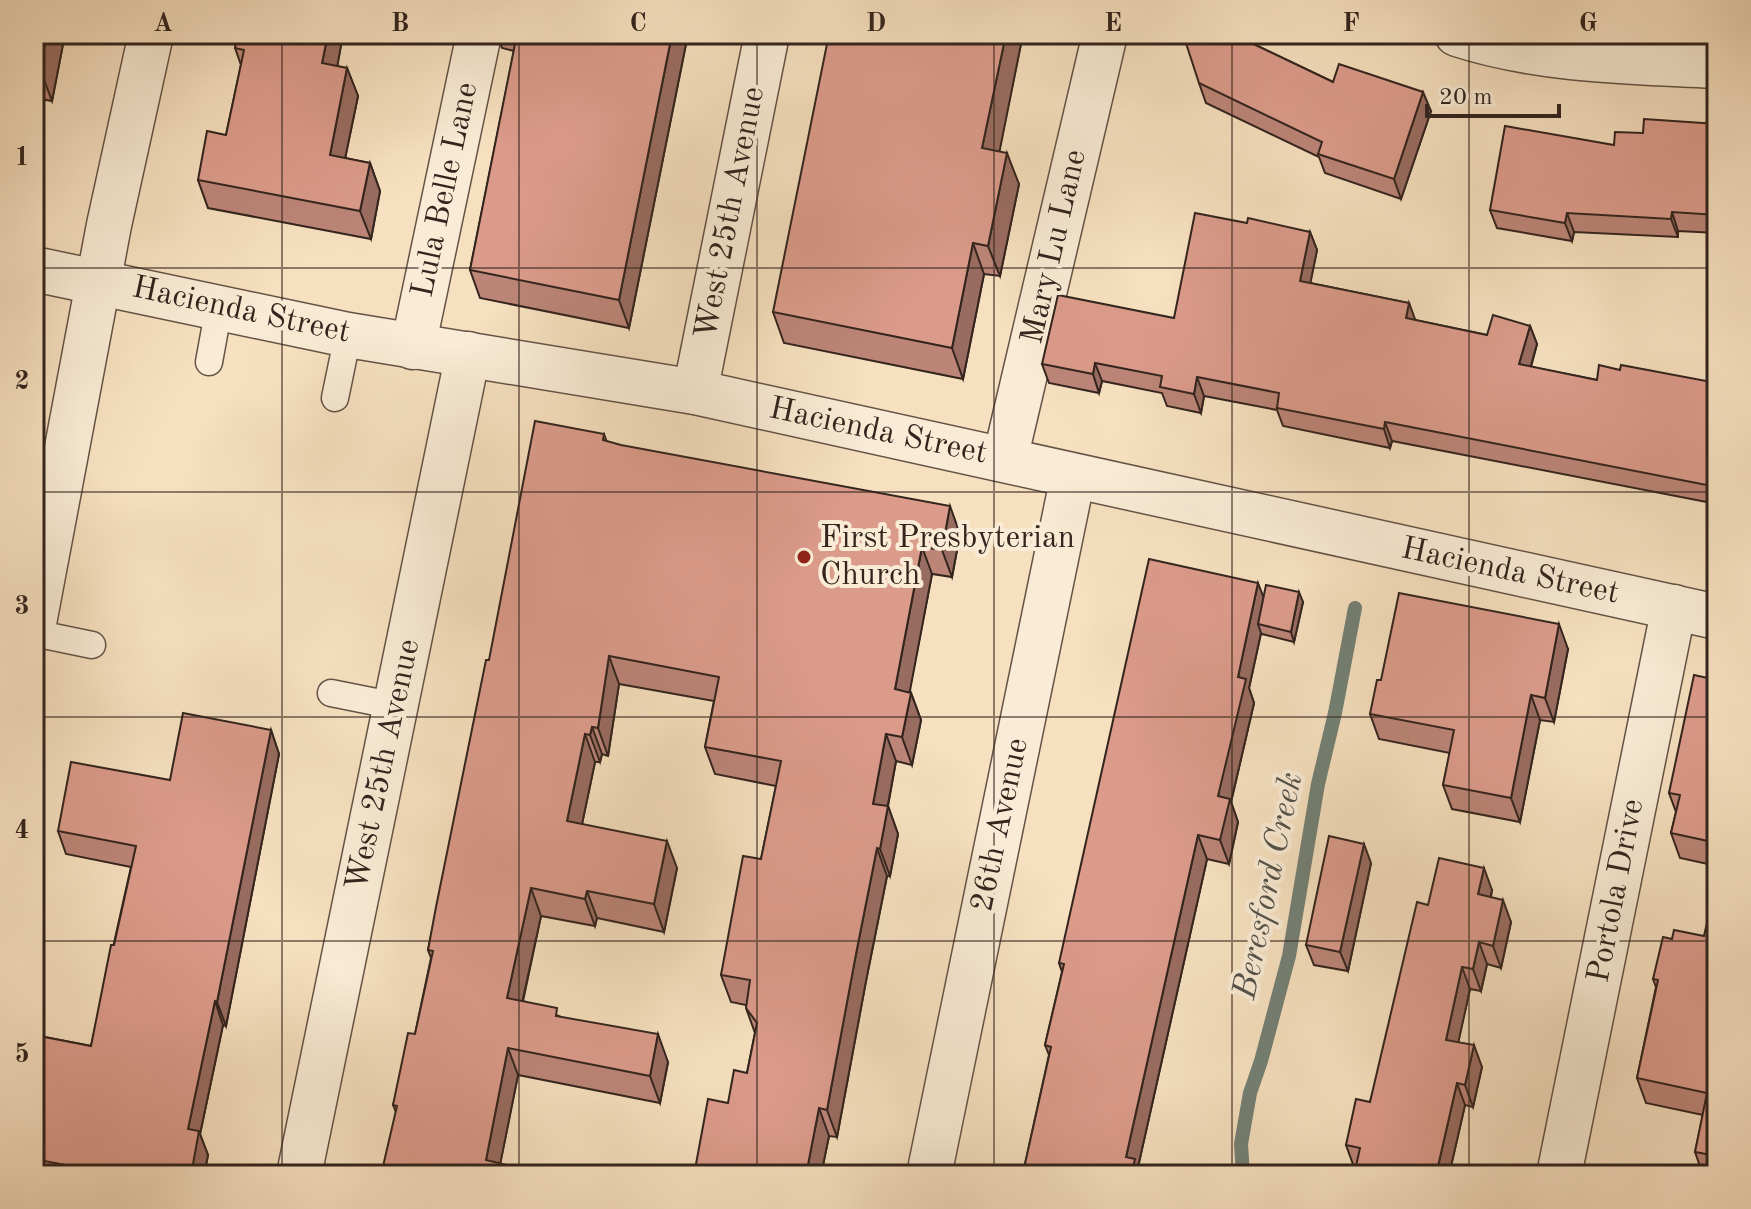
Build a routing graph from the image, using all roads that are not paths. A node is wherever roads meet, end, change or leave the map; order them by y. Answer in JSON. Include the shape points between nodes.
{"nodes":[{"id":1,"x":151,"y":34,"type":"edge"},
{"id":2,"x":479,"y":34,"type":"edge"},
{"id":3,"x":767,"y":34,"type":"edge"},
{"id":4,"x":1105,"y":34,"type":"edge"},
{"id":5,"x":1457,"y":34,"type":"edge"},
{"id":6,"x":1717,"y":66,"type":"edge"},
{"id":7,"x":34,"y":269,"type":"edge"},
{"id":8,"x":99,"y":281,"type":"junction"},
{"id":9,"x":219,"y":307,"type":"junction"},
{"id":10,"x":348,"y":335,"type":"junction"},
{"id":11,"x":413,"y":347,"type":"junction"},
{"id":12,"x":468,"y":354,"type":"junction"},
{"id":13,"x":209,"y":362,"type":"dead end"},
{"id":14,"x":695,"y":392,"type":"junction"},
{"id":15,"x":335,"y":398,"type":"dead end"},
{"id":16,"x":1005,"y":459,"type":"junction"},
{"id":17,"x":1073,"y":476,"type":"junction"},
{"id":18,"x":1674,"y":607,"type":"junction"},
{"id":19,"x":1717,"y":617,"type":"edge"},
{"id":20,"x":34,"y":623,"type":"edge"},
{"id":21,"x":34,"y":633,"type":"edge"},
{"id":22,"x":92,"y":645,"type":"dead end"},
{"id":23,"x":331,"y":693,"type":"dead end"},
{"id":24,"x":396,"y":706,"type":"junction"},
{"id":25,"x":299,"y":1175,"type":"edge"},
{"id":26,"x":929,"y":1175,"type":"edge"},
{"id":27,"x":1559,"y":1175,"type":"edge"}],
"edges":[{"from":1,"to":8,"type":"street"},
{"from":2,"to":11,"type":"street","name":"Lula Belle Lane"},
{"from":3,"to":14,"type":"street","name":"West 25th Avenue"},
{"from":4,"to":16,"type":"street","name":"Mary Lu Lane"},
{"from":5,"to":6,"type":"street","via":[[1505,49],[1554,56]]},
{"from":7,"to":8,"type":"street","name":"Hacienda Street"},
{"from":8,"to":9,"type":"street","name":"Hacienda Street"},
{"from":8,"to":20,"type":"street"},
{"from":9,"to":10,"type":"street","name":"Hacienda Street"},
{"from":9,"to":13,"type":"lane"},
{"from":10,"to":11,"type":"street","name":"Hacienda Street"},
{"from":10,"to":15,"type":"lane"},
{"from":11,"to":12,"type":"street","name":"Hacienda Street"},
{"from":12,"to":14,"type":"street","name":"Hacienda Street"},
{"from":12,"to":24,"type":"street","name":"West 25th Avenue"},
{"from":14,"to":16,"type":"street","name":"Hacienda Street"},
{"from":16,"to":17,"type":"street","name":"Hacienda Street"},
{"from":17,"to":18,"type":"street","name":"Hacienda Street"},
{"from":17,"to":26,"type":"street","name":"26th Avenue"},
{"from":18,"to":19,"type":"street","name":"Hacienda Street"},
{"from":18,"to":27,"type":"street","name":"Portola Drive"},
{"from":21,"to":22,"type":"lane"},
{"from":23,"to":24,"type":"lane"},
{"from":24,"to":25,"type":"street","name":"West 25th Avenue"}]}
